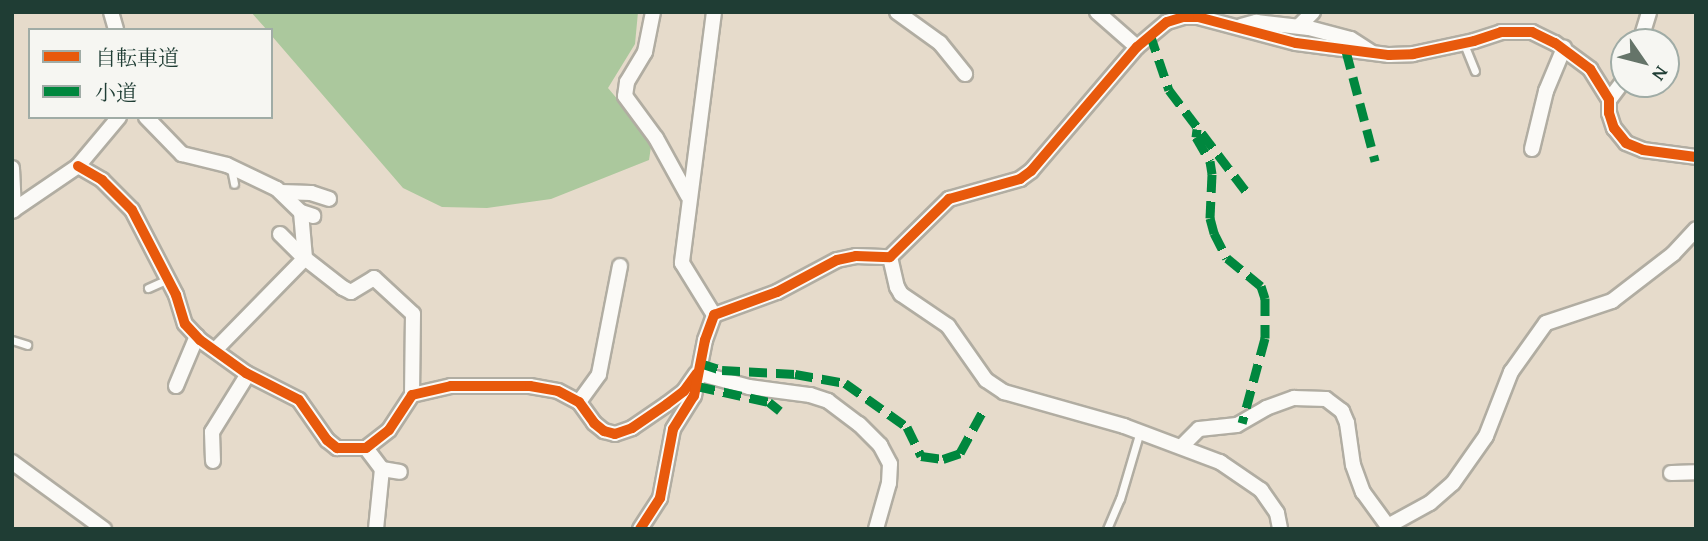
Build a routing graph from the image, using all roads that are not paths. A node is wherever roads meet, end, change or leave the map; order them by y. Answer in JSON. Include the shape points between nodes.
{"nodes":[{"id":1,"x":653,"y":12,"type":"edge"},
{"id":2,"x":714,"y":12,"type":"edge"},
{"id":3,"x":897,"y":12,"type":"edge"},
{"id":4,"x":1097,"y":12,"type":"edge"},
{"id":5,"x":1313,"y":12,"type":"edge"},
{"id":6,"x":1183,"y":15,"type":"edge"},
{"id":7,"x":1239,"y":26,"type":"junction"},
{"id":8,"x":1298,"y":26,"type":"junction"},
{"id":9,"x":1464,"y":43,"type":"junction"},
{"id":10,"x":1137,"y":47,"type":"junction"},
{"id":11,"x":1564,"y":48,"type":"junction"},
{"id":12,"x":1372,"y":54,"type":"junction"},
{"id":13,"x":1475,"y":71,"type":"dead end"},
{"id":14,"x":965,"y":74,"type":"dead end"},
{"id":15,"x":1609,"y":100,"type":"joint"},
{"id":16,"x":117,"y":119,"type":"edge"},
{"id":17,"x":148,"y":119,"type":"edge"},
{"id":18,"x":1532,"y":149,"type":"dead end"},
{"id":19,"x":1696,"y":157,"type":"edge"},
{"id":20,"x":78,"y":166,"type":"junction"},
{"id":21,"x":12,"y":167,"type":"edge"},
{"id":22,"x":230,"y":167,"type":"junction"},
{"id":23,"x":234,"y":184,"type":"dead end"},
{"id":24,"x":281,"y":192,"type":"junction"},
{"id":25,"x":688,"y":196,"type":"junction"},
{"id":26,"x":329,"y":199,"type":"dead end"},
{"id":27,"x":13,"y":211,"type":"edge"},
{"id":28,"x":1696,"y":229,"type":"edge"},
{"id":29,"x":280,"y":234,"type":"dead end"},
{"id":30,"x":890,"y":257,"type":"junction"},
{"id":31,"x":305,"y":258,"type":"junction"},
{"id":32,"x":620,"y":266,"type":"dead end"},
{"id":33,"x":168,"y":279,"type":"junction"},
{"id":34,"x":148,"y":288,"type":"dead end"},
{"id":35,"x":714,"y":315,"type":"junction"},
{"id":36,"x":197,"y":336,"type":"junction"},
{"id":37,"x":12,"y":340,"type":"edge"},
{"id":38,"x":27,"y":345,"type":"dead end"},
{"id":39,"x":216,"y":349,"type":"junction"},
{"id":40,"x":697,"y":373,"type":"junction"},
{"id":41,"x":248,"y":374,"type":"junction"},
{"id":42,"x":176,"y":386,"type":"dead end"},
{"id":43,"x":412,"y":395,"type":"junction"},
{"id":44,"x":579,"y":402,"type":"junction"},
{"id":45,"x":1140,"y":431,"type":"junction"},
{"id":46,"x":1182,"y":446,"type":"junction"},
{"id":47,"x":366,"y":448,"type":"junction"},
{"id":48,"x":213,"y":461,"type":"dead end"},
{"id":49,"x":12,"y":462,"type":"edge"},
{"id":50,"x":382,"y":469,"type":"junction"},
{"id":51,"x":400,"y":472,"type":"dead end"},
{"id":52,"x":1696,"y":472,"type":"edge"},
{"id":53,"x":1671,"y":473,"type":"dead end"},
{"id":54,"x":1389,"y":528,"type":"edge"},
{"id":55,"x":104,"y":529,"type":"edge"},
{"id":56,"x":376,"y":529,"type":"edge"},
{"id":57,"x":640,"y":529,"type":"edge"},
{"id":58,"x":876,"y":529,"type":"edge"},
{"id":59,"x":1107,"y":529,"type":"edge"},
{"id":60,"x":1280,"y":529,"type":"edge"}],
"edges":[{"from":1,"to":25,"type":"street","via":[[645,51],[627,82],[625,96],[656,138]]},
{"from":2,"to":25,"type":"street"},
{"from":3,"to":14,"type":"street","via":[[940,43]]},
{"from":4,"to":10,"type":"street"},
{"from":5,"to":8,"type":"street"},
{"from":6,"to":7,"type":"street"},
{"from":6,"to":10,"type":"street"},
{"from":7,"to":8,"type":"street","via":[[1256,22]]},
{"from":7,"to":12,"type":"street","via":[[1296,43]]},
{"from":8,"to":12,"type":"street","via":[[1336,33]]},
{"from":9,"to":11,"type":"street","via":[[1521,30]]},
{"from":9,"to":12,"type":"street","via":[[1413,54]]},
{"from":9,"to":13,"type":"lane"},
{"from":10,"to":30,"type":"street","via":[[1031,172],[949,199]]},
{"from":11,"to":15,"type":"street","via":[[1590,69]]},
{"from":11,"to":18,"type":"street","via":[[1546,92]]},
{"from":15,"to":19,"type":"street","via":[[1614,128],[1626,143]]},
{"from":16,"to":20,"type":"street"},
{"from":17,"to":22,"type":"street","via":[[182,154]]},
{"from":20,"to":27,"type":"street"},
{"from":20,"to":33,"type":"street","via":[[102,180],[132,210]]},
{"from":21,"to":27,"type":"street"},
{"from":22,"to":23,"type":"lane"},
{"from":22,"to":24,"type":"street"},
{"from":24,"to":26,"type":"street"},
{"from":24,"to":31,"type":"street","via":[[307,214]]},
{"from":25,"to":35,"type":"street","via":[[682,263]]},
{"from":28,"to":54,"type":"street","via":[[1673,254],[1612,301],[1546,323],[1511,372],[1486,436],[1453,482],[1430,503]]},
{"from":29,"to":31,"type":"street"},
{"from":30,"to":35,"type":"street","via":[[837,260],[776,292]]},
{"from":30,"to":45,"type":"street","via":[[901,293],[948,326],[986,380],[1004,392]]},
{"from":31,"to":39,"type":"street"},
{"from":31,"to":43,"type":"street","via":[[351,292],[370,278],[377,279],[413,314]]},
{"from":32,"to":44,"type":"street","via":[[599,374]]},
{"from":33,"to":34,"type":"lane"},
{"from":33,"to":36,"type":"street","via":[[185,324]]},
{"from":35,"to":40,"type":"street"},
{"from":36,"to":39,"type":"street"},
{"from":36,"to":42,"type":"street"},
{"from":37,"to":38,"type":"lane"},
{"from":39,"to":41,"type":"street"},
{"from":40,"to":44,"type":"street","via":[[684,391],[632,428],[615,434],[594,423]]},
{"from":40,"to":57,"type":"street","via":[[694,396],[671,439],[660,498]]},
{"from":40,"to":58,"type":"street","via":[[749,387],[810,395],[828,401],[859,424],[880,445],[890,464]]},
{"from":41,"to":47,"type":"street","via":[[299,400],[337,448]]},
{"from":41,"to":48,"type":"street","via":[[212,432]]},
{"from":43,"to":44,"type":"street","via":[[451,386],[530,386],[558,391]]},
{"from":43,"to":47,"type":"street","via":[[389,430]]},
{"from":45,"to":46,"type":"street"},
{"from":45,"to":59,"type":"lane"},
{"from":46,"to":54,"type":"street","via":[[1199,429],[1237,425],[1294,398],[1326,399],[1342,411],[1363,492]]},
{"from":46,"to":60,"type":"street","via":[[1220,462],[1261,490],[1277,513]]},
{"from":47,"to":50,"type":"street"},
{"from":49,"to":55,"type":"street"},
{"from":50,"to":51,"type":"street"},
{"from":50,"to":56,"type":"street"},
{"from":52,"to":53,"type":"street"}]}
